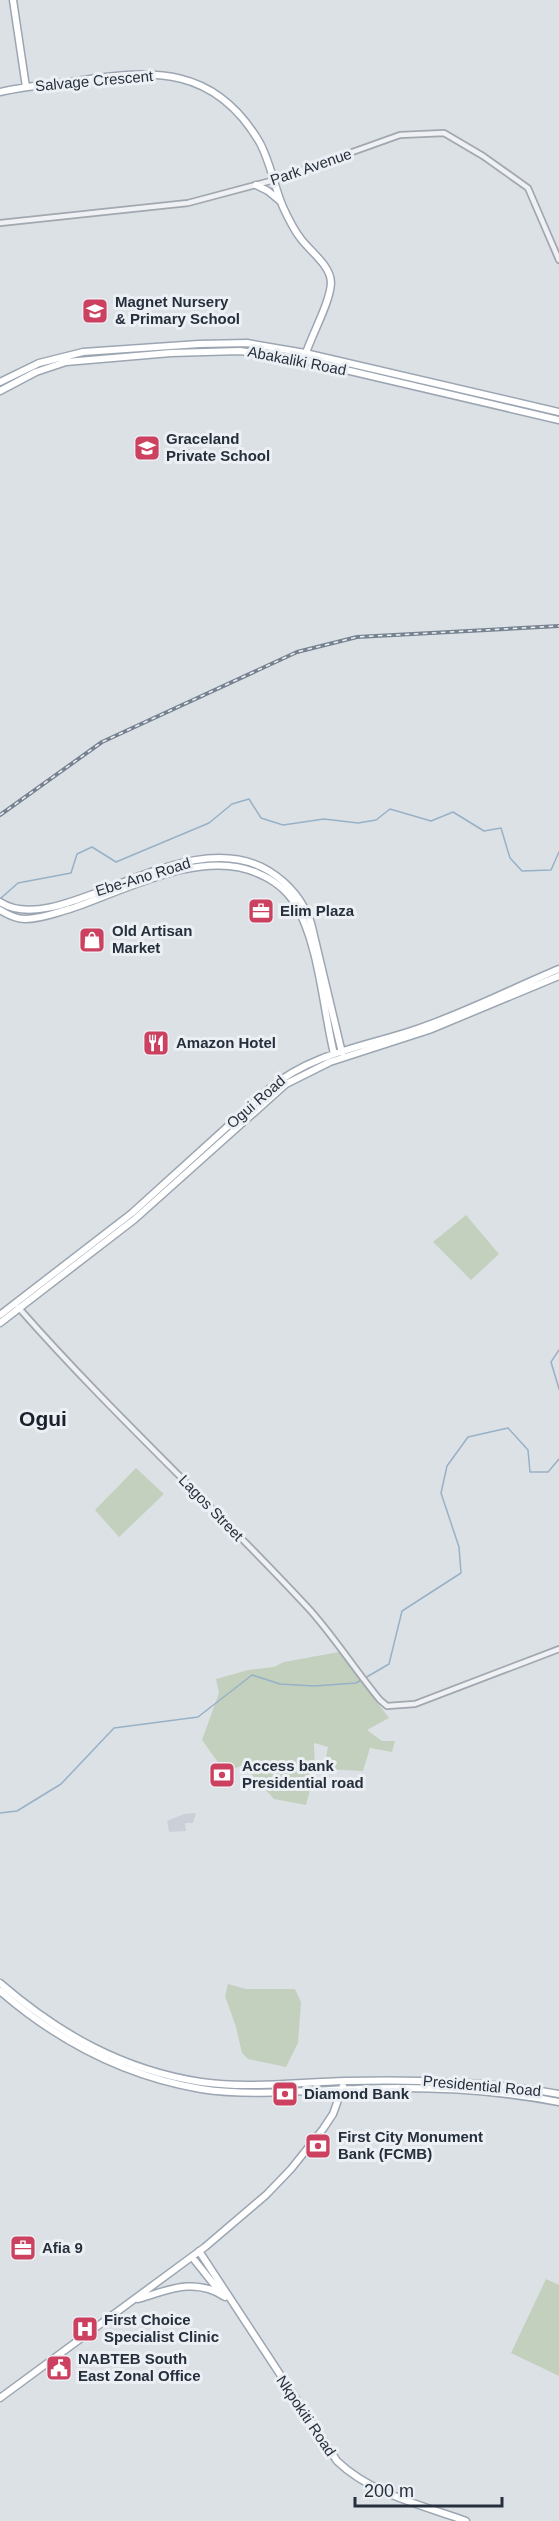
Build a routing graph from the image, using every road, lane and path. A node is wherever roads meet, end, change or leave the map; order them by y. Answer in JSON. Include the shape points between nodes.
{"nodes":[{"id":1,"x":13,"y":0,"type":"edge"},
{"id":2,"x":26,"y":87,"type":"junction"},
{"id":3,"x":0,"y":92,"type":"edge"},
{"id":4,"x":274,"y":180,"type":"junction"},
{"id":5,"x":256,"y":185,"type":"junction"},
{"id":6,"x":280,"y":201,"type":"junction"},
{"id":7,"x":0,"y":223,"type":"edge"},
{"id":8,"x":559,"y":260,"type":"edge"},
{"id":9,"x":218,"y":347,"type":"junction"},
{"id":10,"x":304,"y":357,"type":"junction"},
{"id":11,"x":393,"y":373,"type":"junction"},
{"id":12,"x":391,"y":381,"type":"junction"},
{"id":13,"x":0,"y":382,"type":"edge"},
{"id":14,"x":0,"y":391,"type":"edge"},
{"id":15,"x":559,"y":412,"type":"edge"},
{"id":16,"x":559,"y":420,"type":"edge"},
{"id":17,"x":0,"y":902,"type":"edge"},
{"id":18,"x":0,"y":910,"type":"edge"},
{"id":19,"x":559,"y":969,"type":"edge"},
{"id":20,"x":559,"y":976,"type":"edge"},
{"id":21,"x":342,"y":1053,"type":"junction"},
{"id":22,"x":334,"y":1056,"type":"junction"},
{"id":23,"x":17,"y":1306,"type":"junction"},
{"id":24,"x":0,"y":1315,"type":"edge"},
{"id":25,"x":0,"y":1323,"type":"edge"},
{"id":26,"x":559,"y":1649,"type":"edge"},
{"id":27,"x":0,"y":1983,"type":"edge"},
{"id":28,"x":0,"y":1991,"type":"edge"},
{"id":29,"x":345,"y":2081,"type":"junction"},
{"id":30,"x":451,"y":2084,"type":"junction"},
{"id":31,"x":201,"y":2086,"type":"junction"},
{"id":32,"x":342,"y":2089,"type":"junction"},
{"id":33,"x":538,"y":2094,"type":"junction"},
{"id":34,"x":559,"y":2094,"type":"edge"},
{"id":35,"x":559,"y":2102,"type":"edge"},
{"id":36,"x":199,"y":2251,"type":"junction"},
{"id":37,"x":192,"y":2257,"type":"junction"},
{"id":38,"x":216,"y":2274,"type":"junction"},
{"id":39,"x":209,"y":2278,"type":"junction"},
{"id":40,"x":199,"y":2286,"type":"junction"},
{"id":41,"x":225,"y":2297,"type":"junction"},
{"id":42,"x":131,"y":2300,"type":"junction"},
{"id":43,"x":237,"y":2310,"type":"junction"},
{"id":44,"x":0,"y":2398,"type":"edge"},
{"id":45,"x":466,"y":2521,"type":"edge"}],
"edges":[{"from":1,"to":2,"type":"main road"},
{"from":2,"to":3,"type":"main road","name":"Salvage Crescent"},
{"from":2,"to":4,"type":"main road","name":"Salvage Crescent","via":[[142,73],[188,81],[218,97],[244,121],[264,152]]},
{"from":4,"to":5,"type":"street","name":"Park Avenue"},
{"from":4,"to":6,"type":"main road","name":"Salvage Crescent"},
{"from":4,"to":8,"type":"street","name":"Park Avenue","via":[[399,135],[447,133],[528,188]]},
{"from":5,"to":6,"type":"main road"},
{"from":5,"to":7,"type":"street","name":"Park Avenue","via":[[180,204]]},
{"from":6,"to":10,"type":"main road","name":"Salvage Crescent","via":[[330,279],[331,287]]},
{"from":9,"to":10,"type":"main road","name":"Abakaliki Road","via":[[254,344]]},
{"from":9,"to":13,"type":"main road","name":"Abakaliki Road","via":[[72,354],[39,363]]},
{"from":9,"to":14,"type":"main road","name":"Abakaliki Road","via":[[66,362]]},
{"from":10,"to":11,"type":"main road","name":"Abakaliki Road"},
{"from":10,"to":12,"type":"main road","name":"Abakaliki Road"},
{"from":11,"to":12,"type":"main road"},
{"from":11,"to":15,"type":"main road","name":"Abakaliki Road"},
{"from":12,"to":16,"type":"main road","name":"Abakaliki Road"},
{"from":17,"to":21,"type":"main road","name":"Ebe-Ano Road","via":[[16,910],[33,911],[178,864],[224,857],[256,864],[283,880],[306,909]]},
{"from":18,"to":22,"type":"main road","name":"Ebe-Ano Road","via":[[19,918],[37,918],[193,868],[223,865],[264,875],[294,902],[303,919]]},
{"from":19,"to":21,"type":"main road","name":"Ogui Road","via":[[431,1024]]},
{"from":20,"to":21,"type":"main road","name":"Ogui Road","via":[[429,1030]]},
{"from":21,"to":22,"type":"main road","name":"Ogui Road"},
{"from":22,"to":23,"type":"main road","name":"Ogui Road","via":[[283,1077],[132,1213]]},
{"from":23,"to":24,"type":"main road","name":"Ogui Road"},
{"from":23,"to":25,"type":"main road","name":"Ogui Road"},
{"from":23,"to":26,"type":"street","name":"Lagos Street","via":[[106,1403],[205,1499],[310,1611],[387,1706],[415,1704]]},
{"from":27,"to":31,"type":"main road","name":"Presidential Road","via":[[47,2021],[95,2049]]},
{"from":28,"to":31,"type":"main road","name":"Presidential Road","via":[[60,2037],[102,2060],[143,2076]]},
{"from":29,"to":30,"type":"main road","name":"Presidential Road"},
{"from":29,"to":31,"type":"main road","name":"Presidential Road"},
{"from":29,"to":32,"type":"main road"},
{"from":30,"to":32,"type":"main road","name":"Presidential Road"},
{"from":30,"to":33,"type":"main road","name":"Presidential Road"},
{"from":31,"to":32,"type":"main road","name":"Presidential Road","via":[[236,2092]]},
{"from":32,"to":36,"type":"main road","via":[[330,2119],[291,2169]]},
{"from":33,"to":34,"type":"main road","name":"Presidential Road"},
{"from":33,"to":35,"type":"main road","name":"Presidential Road"},
{"from":36,"to":37,"type":"main road"},
{"from":36,"to":38,"type":"main road"},
{"from":37,"to":39,"type":"main road"},
{"from":37,"to":42,"type":"main road"},
{"from":38,"to":39,"type":"main road"},
{"from":38,"to":43,"type":"main road"},
{"from":39,"to":40,"type":"main road"},
{"from":39,"to":41,"type":"main road"},
{"from":40,"to":41,"type":"main road"},
{"from":40,"to":42,"type":"main road","via":[[179,2287]]},
{"from":41,"to":43,"type":"main road"},
{"from":42,"to":44,"type":"main road"},
{"from":43,"to":45,"type":"main road","name":"Nkpokiti Road","via":[[328,2451],[346,2470],[408,2501]]}]}
